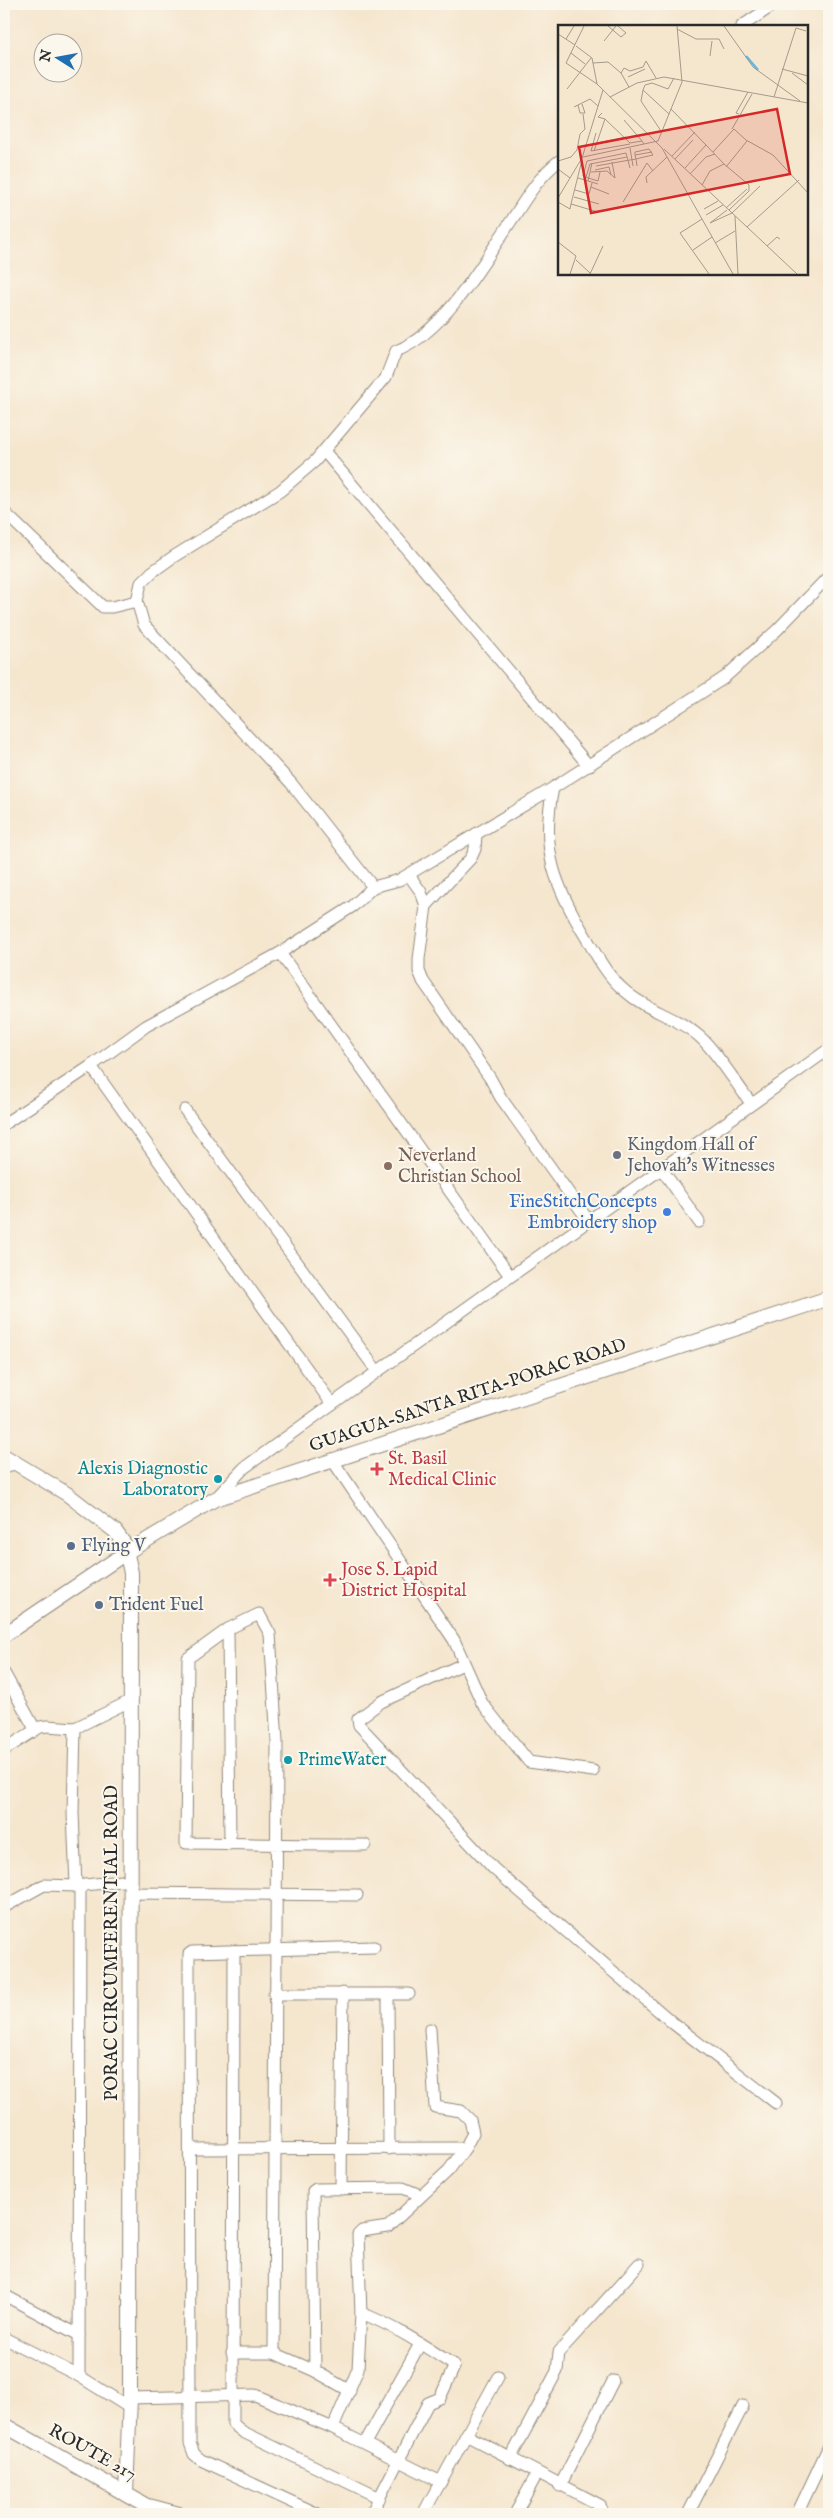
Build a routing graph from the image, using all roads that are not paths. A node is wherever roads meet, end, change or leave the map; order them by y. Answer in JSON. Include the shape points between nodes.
{"nodes":[{"id":1,"x":775,"y":4,"type":"edge"},
{"id":2,"x":744,"y":25,"type":"edge"},
{"id":3,"x":558,"y":163,"type":"edge"},
{"id":4,"x":324,"y":451,"type":"junction"},
{"id":5,"x":4,"y":512,"type":"edge"},
{"id":6,"x":829,"y":576,"type":"edge"},
{"id":7,"x":137,"y":600,"type":"junction"},
{"id":8,"x":589,"y":766,"type":"junction"},
{"id":9,"x":552,"y":788,"type":"junction"},
{"id":10,"x":476,"y":834,"type":"junction"},
{"id":11,"x":409,"y":875,"type":"junction"},
{"id":12,"x":373,"y":887,"type":"junction"},
{"id":13,"x":426,"y":906,"type":"junction"},
{"id":14,"x":280,"y":953,"type":"junction"},
{"id":15,"x":829,"y":1049,"type":"edge"},
{"id":16,"x":91,"y":1066,"type":"junction"},
{"id":17,"x":751,"y":1103,"type":"junction"},
{"id":18,"x":185,"y":1110,"type":"dead end"},
{"id":19,"x":4,"y":1124,"type":"edge"},
{"id":20,"x":661,"y":1168,"type":"junction"},
{"id":21,"x":588,"y":1220,"type":"junction"},
{"id":22,"x":699,"y":1222,"type":"dead end"},
{"id":23,"x":510,"y":1276,"type":"junction"},
{"id":24,"x":829,"y":1298,"type":"edge"},
{"id":25,"x":377,"y":1371,"type":"junction"},
{"id":26,"x":332,"y":1404,"type":"junction"},
{"id":27,"x":333,"y":1461,"type":"junction"},
{"id":28,"x":7,"y":1462,"type":"edge"},
{"id":29,"x":215,"y":1499,"type":"junction"},
{"id":30,"x":127,"y":1552,"type":"junction"},
{"id":31,"x":228,"y":1629,"type":"junction"},
{"id":32,"x":4,"y":1635,"type":"edge"},
{"id":33,"x":463,"y":1664,"type":"junction"},
{"id":34,"x":4,"y":1673,"type":"edge"},
{"id":35,"x":132,"y":1700,"type":"junction"},
{"id":36,"x":75,"y":1728,"type":"junction"},
{"id":37,"x":35,"y":1729,"type":"junction"},
{"id":38,"x":4,"y":1750,"type":"edge"},
{"id":39,"x":593,"y":1771,"type":"dead end"},
{"id":40,"x":230,"y":1844,"type":"junction"},
{"id":41,"x":277,"y":1844,"type":"junction"},
{"id":42,"x":365,"y":1845,"type":"dead end"},
{"id":43,"x":78,"y":1886,"type":"junction"},
{"id":44,"x":131,"y":1886,"type":"junction"},
{"id":45,"x":276,"y":1894,"type":"junction"},
{"id":46,"x":357,"y":1895,"type":"dead end"},
{"id":47,"x":4,"y":1907,"type":"edge"},
{"id":48,"x":374,"y":1947,"type":"dead end"},
{"id":49,"x":234,"y":1951,"type":"junction"},
{"id":50,"x":275,"y":1951,"type":"junction"},
{"id":51,"x":343,"y":1993,"type":"junction"},
{"id":52,"x":274,"y":1994,"type":"junction"},
{"id":53,"x":388,"y":1994,"type":"junction"},
{"id":54,"x":409,"y":1994,"type":"dead end"},
{"id":55,"x":430,"y":2029,"type":"dead end"},
{"id":56,"x":776,"y":2103,"type":"dead end"},
{"id":57,"x":274,"y":2148,"type":"junction"},
{"id":58,"x":389,"y":2148,"type":"junction"},
{"id":59,"x":464,"y":2148,"type":"junction"},
{"id":60,"x":190,"y":2149,"type":"junction"},
{"id":61,"x":234,"y":2149,"type":"junction"},
{"id":62,"x":342,"y":2149,"type":"junction"},
{"id":63,"x":342,"y":2188,"type":"junction"},
{"id":64,"x":420,"y":2195,"type":"junction"},
{"id":65,"x":639,"y":2264,"type":"dead end"},
{"id":66,"x":4,"y":2295,"type":"edge"},
{"id":67,"x":361,"y":2313,"type":"junction"},
{"id":68,"x":79,"y":2335,"type":"junction"},
{"id":69,"x":4,"y":2338,"type":"edge"},
{"id":70,"x":420,"y":2344,"type":"junction"},
{"id":71,"x":232,"y":2353,"type":"junction"},
{"id":72,"x":274,"y":2353,"type":"junction"},
{"id":73,"x":315,"y":2371,"type":"junction"},
{"id":74,"x":79,"y":2376,"type":"junction"},
{"id":75,"x":498,"y":2377,"type":"dead end"},
{"id":76,"x":613,"y":2381,"type":"dead end"},
{"id":77,"x":350,"y":2391,"type":"junction"},
{"id":78,"x":189,"y":2395,"type":"junction"},
{"id":79,"x":231,"y":2395,"type":"junction"},
{"id":80,"x":130,"y":2403,"type":"junction"},
{"id":81,"x":742,"y":2406,"type":"dead end"},
{"id":82,"x":4,"y":2425,"type":"edge"},
{"id":83,"x":333,"y":2428,"type":"junction"},
{"id":84,"x":466,"y":2435,"type":"junction"},
{"id":85,"x":364,"y":2443,"type":"junction"},
{"id":86,"x":829,"y":2446,"type":"edge"},
{"id":87,"x":510,"y":2459,"type":"junction"},
{"id":88,"x":399,"y":2461,"type":"junction"},
{"id":89,"x":537,"y":2474,"type":"junction"},
{"id":90,"x":441,"y":2482,"type":"junction"},
{"id":91,"x":560,"y":2486,"type":"junction"},
{"id":92,"x":126,"y":2493,"type":"junction"},
{"id":93,"x":380,"y":2498,"type":"junction"},
{"id":94,"x":145,"y":2503,"type":"junction"},
{"id":95,"x":161,"y":2514,"type":"edge"},
{"id":96,"x":185,"y":2514,"type":"edge"},
{"id":97,"x":318,"y":2514,"type":"edge"},
{"id":98,"x":371,"y":2514,"type":"edge"},
{"id":99,"x":423,"y":2514,"type":"edge"},
{"id":100,"x":515,"y":2514,"type":"edge"},
{"id":101,"x":599,"y":2514,"type":"edge"},
{"id":102,"x":688,"y":2514,"type":"edge"},
{"id":103,"x":797,"y":2514,"type":"edge"}],
"edges":[{"from":1,"to":2,"type":"street"},
{"from":3,"to":4,"type":"street","via":[[527,196],[442,319],[411,345],[396,351],[386,377]]},
{"from":4,"to":7,"type":"street","via":[[280,491],[206,534],[152,572],[141,583]]},
{"from":4,"to":8,"type":"street"},
{"from":5,"to":7,"type":"street","via":[[102,607]]},
{"from":6,"to":8,"type":"street","via":[[777,630],[724,678]]},
{"from":7,"to":12,"type":"street","via":[[144,625],[291,783]]},
{"from":8,"to":9,"type":"street"},
{"from":9,"to":10,"type":"street"},
{"from":9,"to":17,"type":"street","via":[[547,830],[555,877],[605,969],[626,992],[700,1037]]},
{"from":10,"to":11,"type":"street"},
{"from":10,"to":13,"type":"street","via":[[471,858]]},
{"from":11,"to":12,"type":"street"},
{"from":11,"to":13,"type":"street"},
{"from":12,"to":14,"type":"street","via":[[354,906]]},
{"from":13,"to":21,"type":"street","via":[[419,959],[423,982]]},
{"from":14,"to":16,"type":"street","via":[[146,1026]]},
{"from":14,"to":23,"type":"street"},
{"from":15,"to":17,"type":"street"},
{"from":16,"to":19,"type":"street"},
{"from":16,"to":26,"type":"street"},
{"from":17,"to":20,"type":"street"},
{"from":18,"to":25,"type":"street"},
{"from":20,"to":21,"type":"street"},
{"from":20,"to":22,"type":"street"},
{"from":21,"to":23,"type":"street"},
{"from":23,"to":25,"type":"street"},
{"from":24,"to":27,"type":"main road","name":"GUAGUA-SANTA RITA-PORAC ROAD"},
{"from":25,"to":26,"type":"street"},
{"from":26,"to":29,"type":"street","via":[[244,1468]]},
{"from":27,"to":29,"type":"main road","name":"GUAGUA-SANTA RITA-PORAC ROAD"},
{"from":27,"to":33,"type":"street","via":[[454,1640]]},
{"from":28,"to":30,"type":"main road","name":"PORAC CIRCUMFERENTIAL ROAD","via":[[67,1494],[110,1526]]},
{"from":29,"to":30,"type":"main road","name":"GUAGUA-SANTA RITA-PORAC ROAD"},
{"from":30,"to":32,"type":"main road","name":"GUAGUA-SANTA RITA-PORAC ROAD"},
{"from":30,"to":35,"type":"main road","name":"PORAC CIRCUMFERENTIAL ROAD","via":[[131,1573]]},
{"from":31,"to":40,"type":"street"},
{"from":31,"to":40,"type":"street","via":[[188,1658],[186,1843]]},
{"from":31,"to":41,"type":"street","via":[[259,1614],[270,1634],[277,1741]]},
{"from":33,"to":39,"type":"street","via":[[482,1703],[530,1762]]},
{"from":33,"to":56,"type":"street","via":[[381,1702],[358,1719],[359,1725],[494,1869],[674,2024]]},
{"from":34,"to":37,"type":"street"},
{"from":35,"to":36,"type":"street"},
{"from":35,"to":44,"type":"main road","name":"PORAC CIRCUMFERENTIAL ROAD"},
{"from":36,"to":37,"type":"street","via":[[47,1726]]},
{"from":36,"to":43,"type":"street","via":[[73,1813]]},
{"from":37,"to":38,"type":"street"},
{"from":40,"to":41,"type":"street"},
{"from":41,"to":42,"type":"street"},
{"from":41,"to":45,"type":"street"},
{"from":43,"to":44,"type":"street"},
{"from":43,"to":47,"type":"street","via":[[44,1885]]},
{"from":43,"to":68,"type":"street"},
{"from":44,"to":45,"type":"street"},
{"from":44,"to":80,"type":"main road","name":"PORAC CIRCUMFERENTIAL ROAD"},
{"from":45,"to":46,"type":"street"},
{"from":45,"to":50,"type":"street"},
{"from":48,"to":50,"type":"street"},
{"from":49,"to":50,"type":"street"},
{"from":49,"to":60,"type":"street","via":[[189,1954]]},
{"from":49,"to":61,"type":"street"},
{"from":50,"to":52,"type":"street"},
{"from":51,"to":52,"type":"street"},
{"from":51,"to":53,"type":"street"},
{"from":51,"to":62,"type":"street"},
{"from":52,"to":57,"type":"street"},
{"from":53,"to":54,"type":"street"},
{"from":53,"to":58,"type":"street"},
{"from":55,"to":59,"type":"street","via":[[435,2106],[461,2111],[470,2120],[473,2133]]},
{"from":57,"to":61,"type":"street"},
{"from":57,"to":62,"type":"street"},
{"from":57,"to":72,"type":"street"},
{"from":58,"to":59,"type":"street"},
{"from":58,"to":62,"type":"street"},
{"from":59,"to":64,"type":"street","via":[[449,2170]]},
{"from":60,"to":61,"type":"street"},
{"from":60,"to":78,"type":"street"},
{"from":61,"to":71,"type":"street"},
{"from":62,"to":63,"type":"street"},
{"from":63,"to":64,"type":"street","via":[[403,2188]]},
{"from":63,"to":73,"type":"street","via":[[316,2189],[313,2193]]},
{"from":64,"to":67,"type":"street","via":[[388,2227],[362,2231],[358,2235]]},
{"from":65,"to":87,"type":"street","via":[[559,2352],[557,2371]]},
{"from":66,"to":68,"type":"street"},
{"from":67,"to":70,"type":"street"},
{"from":67,"to":77,"type":"street","via":[[358,2369]]},
{"from":68,"to":74,"type":"street"},
{"from":69,"to":74,"type":"street"},
{"from":70,"to":85,"type":"street"},
{"from":70,"to":88,"type":"street","via":[[452,2364],[454,2370],[440,2398],[428,2404]]},
{"from":71,"to":72,"type":"street"},
{"from":71,"to":79,"type":"street"},
{"from":72,"to":73,"type":"street"},
{"from":73,"to":77,"type":"street"},
{"from":74,"to":80,"type":"street"},
{"from":75,"to":84,"type":"street"},
{"from":76,"to":91,"type":"street"},
{"from":77,"to":83,"type":"street"},
{"from":78,"to":79,"type":"street"},
{"from":78,"to":80,"type":"street"},
{"from":78,"to":97,"type":"street","via":[[190,2443],[194,2454]]},
{"from":79,"to":83,"type":"street","via":[[254,2395]]},
{"from":79,"to":93,"type":"street","via":[[232,2424],[237,2429]]},
{"from":80,"to":92,"type":"main road","name":"PORAC CIRCUMFERENTIAL ROAD"},
{"from":81,"to":102,"type":"street"},
{"from":82,"to":92,"type":"main road","name":"ROUTE 217"},
{"from":83,"to":85,"type":"street"},
{"from":84,"to":87,"type":"street"},
{"from":84,"to":90,"type":"street"},
{"from":85,"to":88,"type":"street"},
{"from":86,"to":103,"type":"street"},
{"from":87,"to":89,"type":"street"},
{"from":88,"to":90,"type":"street"},
{"from":88,"to":93,"type":"street"},
{"from":89,"to":91,"type":"street"},
{"from":89,"to":100,"type":"street"},
{"from":90,"to":99,"type":"street"},
{"from":91,"to":101,"type":"street","via":[[600,2505]]},
{"from":92,"to":94,"type":"main road","name":"ROUTE 217"},
{"from":93,"to":98,"type":"street"},
{"from":94,"to":95,"type":"main road","name":"ROUTE 217"},
{"from":94,"to":96,"type":"street"}]}
